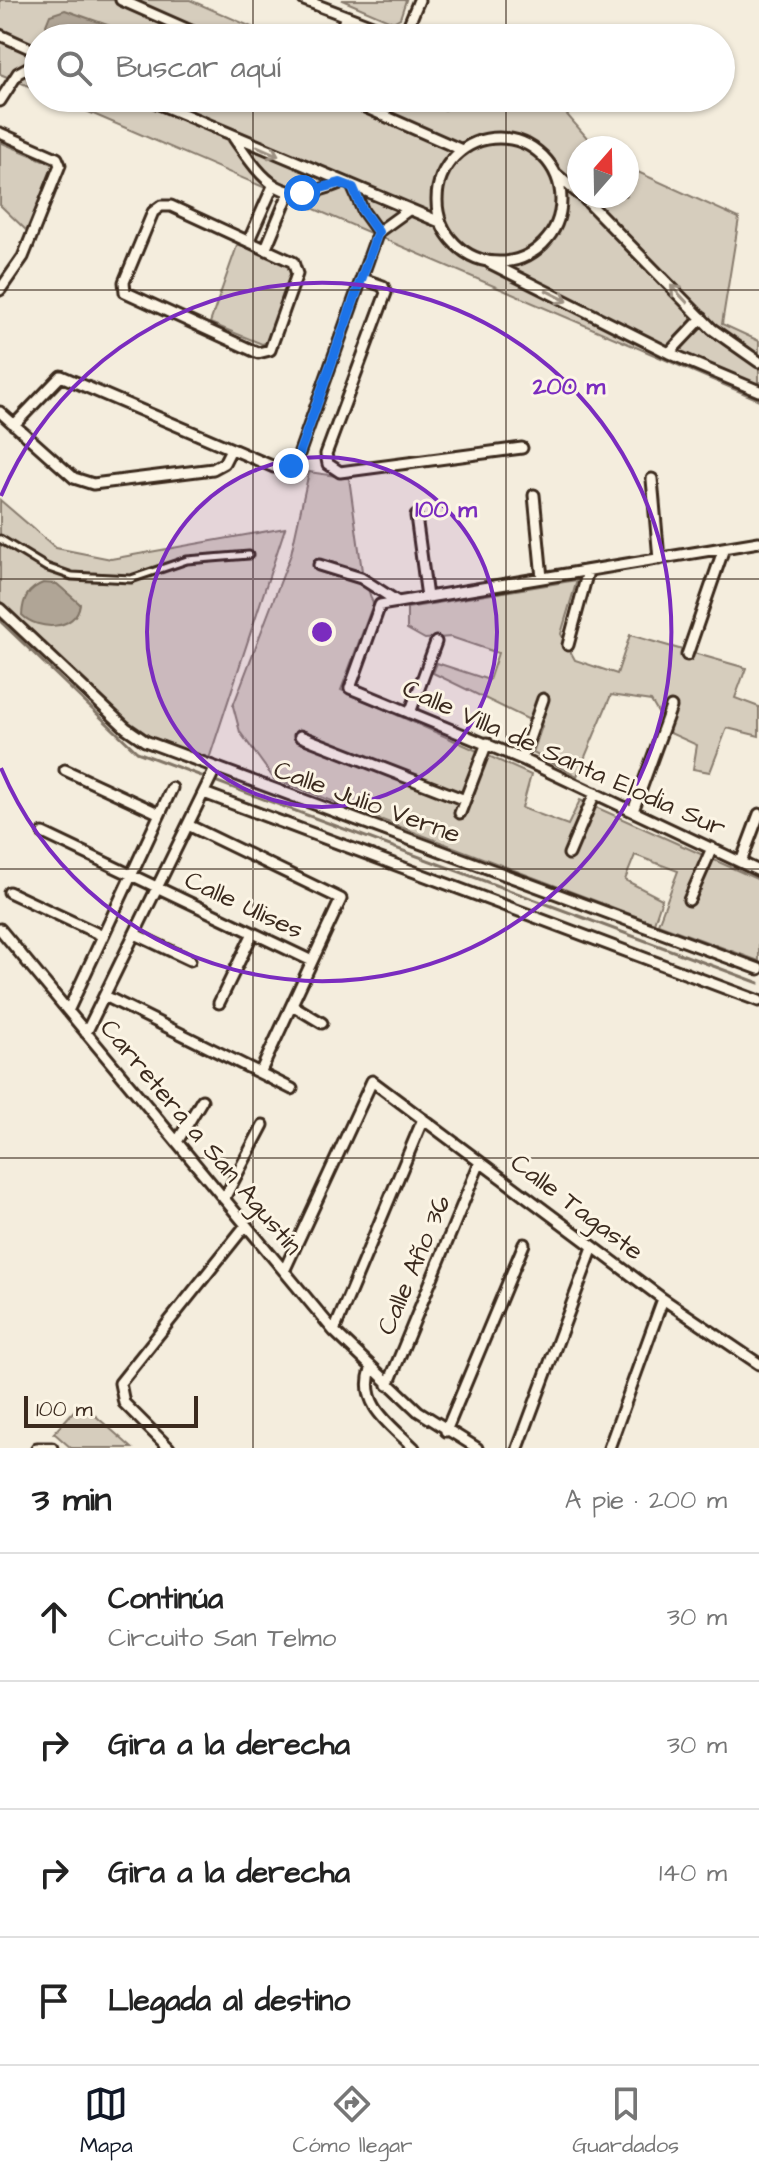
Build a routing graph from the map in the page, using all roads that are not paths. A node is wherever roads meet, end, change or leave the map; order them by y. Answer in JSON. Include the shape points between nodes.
{"nodes":[{"id":1,"x":304,"y":0,"type":"edge"},
{"id":2,"x":419,"y":0,"type":"edge"},
{"id":3,"x":126,"y":1,"type":"edge"},
{"id":4,"x":345,"y":18,"type":"junction"},
{"id":5,"x":176,"y":24,"type":"edge"},
{"id":6,"x":343,"y":24,"type":"edge"},
{"id":7,"x":361,"y":24,"type":"edge"},
{"id":8,"x":409,"y":24,"type":"edge"},
{"id":9,"x":0,"y":35,"type":"edge"},
{"id":10,"x":24,"y":46,"type":"edge"},
{"id":11,"x":24,"y":70,"type":"edge"},
{"id":12,"x":0,"y":101,"type":"edge"},
{"id":13,"x":177,"y":112,"type":"edge"},
{"id":14,"x":381,"y":112,"type":"edge"},
{"id":15,"x":0,"y":133,"type":"edge"},
{"id":16,"x":232,"y":136,"type":"junction"},
{"id":17,"x":462,"y":150,"type":"junction"},
{"id":18,"x":556,"y":174,"type":"junction"},
{"id":19,"x":340,"y":183,"type":"junction"},
{"id":20,"x":567,"y":184,"type":"edge"},
{"id":21,"x":273,"y":186,"type":"junction"},
{"id":22,"x":353,"y":188,"type":"junction"},
{"id":23,"x":289,"y":193,"type":"junction"},
{"id":24,"x":593,"y":208,"type":"edge"},
{"id":25,"x":407,"y":211,"type":"junction"},
{"id":26,"x":440,"y":222,"type":"junction"},
{"id":27,"x":378,"y":232,"type":"junction"},
{"id":28,"x":249,"y":240,"type":"junction"},
{"id":29,"x":266,"y":248,"type":"junction"},
{"id":30,"x":487,"y":261,"type":"junction"},
{"id":31,"x":4,"y":278,"type":"edge"},
{"id":32,"x":363,"y":279,"type":"junction"},
{"id":33,"x":0,"y":290,"type":"edge"},
{"id":34,"x":702,"y":318,"type":"junction"},
{"id":35,"x":669,"y":353,"type":"junction"},
{"id":36,"x":759,"y":362,"type":"edge"},
{"id":37,"x":759,"y":391,"type":"edge"},
{"id":38,"x":0,"y":412,"type":"edge"},
{"id":39,"x":14,"y":425,"type":"junction"},
{"id":40,"x":522,"y":448,"type":"dead end"},
{"id":41,"x":231,"y":449,"type":"junction"},
{"id":42,"x":652,"y":479,"type":"dead end"},
{"id":43,"x":534,"y":495,"type":"dead end"},
{"id":44,"x":416,"y":516,"type":"dead end"},
{"id":45,"x":0,"y":539,"type":"edge"},
{"id":46,"x":759,"y":542,"type":"edge"},
{"id":47,"x":724,"y":548,"type":"junction"},
{"id":48,"x":249,"y":555,"type":"dead end"},
{"id":49,"x":659,"y":559,"type":"junction"},
{"id":50,"x":319,"y":565,"type":"dead end"},
{"id":51,"x":588,"y":571,"type":"junction"},
{"id":52,"x":542,"y":578,"type":"junction"},
{"id":53,"x":427,"y":597,"type":"junction"},
{"id":54,"x":398,"y":602,"type":"junction"},
{"id":55,"x":0,"y":609,"type":"edge"},
{"id":56,"x":436,"y":642,"type":"dead end"},
{"id":57,"x":568,"y":645,"type":"dead end"},
{"id":58,"x":687,"y":655,"type":"dead end"},
{"id":59,"x":543,"y":699,"type":"dead end"},
{"id":60,"x":671,"y":707,"type":"dead end"},
{"id":61,"x":410,"y":713,"type":"junction"},
{"id":62,"x":300,"y":736,"type":"dead end"},
{"id":63,"x":487,"y":743,"type":"junction"},
{"id":64,"x":522,"y":759,"type":"junction"},
{"id":65,"x":65,"y":770,"type":"dead end"},
{"id":66,"x":214,"y":772,"type":"junction"},
{"id":67,"x":172,"y":788,"type":"dead end"},
{"id":68,"x":206,"y":789,"type":"junction"},
{"id":69,"x":595,"y":793,"type":"junction"},
{"id":70,"x":465,"y":800,"type":"junction"},
{"id":71,"x":633,"y":811,"type":"junction"},
{"id":72,"x":460,"y":813,"type":"dead end"},
{"id":73,"x":160,"y":814,"type":"junction"},
{"id":74,"x":759,"y":814,"type":"edge"},
{"id":75,"x":188,"y":825,"type":"junction"},
{"id":76,"x":43,"y":833,"type":"dead end"},
{"id":77,"x":712,"y":848,"type":"junction"},
{"id":78,"x":569,"y":854,"type":"dead end"},
{"id":79,"x":741,"y":862,"type":"junction"},
{"id":80,"x":759,"y":871,"type":"edge"},
{"id":81,"x":131,"y":875,"type":"junction"},
{"id":82,"x":158,"y":888,"type":"junction"},
{"id":83,"x":9,"y":892,"type":"dead end"},
{"id":84,"x":689,"y":900,"type":"dead end"},
{"id":85,"x":0,"y":929,"type":"edge"},
{"id":86,"x":253,"y":933,"type":"junction"},
{"id":87,"x":135,"y":934,"type":"junction"},
{"id":88,"x":103,"y":936,"type":"junction"},
{"id":89,"x":190,"y":960,"type":"dead end"},
{"id":90,"x":312,"y":961,"type":"junction"},
{"id":91,"x":759,"y":969,"type":"edge"},
{"id":92,"x":105,"y":996,"type":"junction"},
{"id":93,"x":759,"y":1001,"type":"edge"},
{"id":94,"x":219,"y":1003,"type":"dead end"},
{"id":95,"x":292,"y":1005,"type":"junction"},
{"id":96,"x":68,"y":1011,"type":"junction"},
{"id":97,"x":322,"y":1023,"type":"dead end"},
{"id":98,"x":86,"y":1033,"type":"junction"},
{"id":99,"x":260,"y":1073,"type":"junction"},
{"id":100,"x":292,"y":1089,"type":"dead end"},
{"id":101,"x":202,"y":1100,"type":"dead end"},
{"id":102,"x":423,"y":1119,"type":"junction"},
{"id":103,"x":263,"y":1125,"type":"dead end"},
{"id":104,"x":177,"y":1142,"type":"junction"},
{"id":105,"x":480,"y":1162,"type":"junction"},
{"id":106,"x":224,"y":1199,"type":"junction"},
{"id":107,"x":246,"y":1225,"type":"junction"},
{"id":108,"x":524,"y":1244,"type":"dead end"},
{"id":109,"x":593,"y":1247,"type":"junction"},
{"id":110,"x":284,"y":1271,"type":"junction"},
{"id":111,"x":663,"y":1299,"type":"junction"},
{"id":112,"x":334,"y":1331,"type":"junction"},
{"id":113,"x":759,"y":1364,"type":"edge"},
{"id":114,"x":371,"y":1369,"type":"junction"},
{"id":115,"x":388,"y":1385,"type":"junction"},
{"id":116,"x":446,"y":1431,"type":"junction"},
{"id":117,"x":37,"y":1448,"type":"edge"},
{"id":118,"x":52,"y":1448,"type":"edge"},
{"id":119,"x":169,"y":1448,"type":"edge"},
{"id":120,"x":414,"y":1448,"type":"edge"},
{"id":121,"x":477,"y":1448,"type":"edge"},
{"id":122,"x":518,"y":1448,"type":"edge"},
{"id":123,"x":609,"y":1448,"type":"edge"}],
"edges":[{"from":1,"to":4,"type":"street"},
{"from":2,"to":8,"type":"street"},
{"from":3,"to":5,"type":"street"},
{"from":4,"to":6,"type":"street"},
{"from":4,"to":7,"type":"street"},
{"from":9,"to":10,"type":"street"},
{"from":11,"to":12,"type":"street"},
{"from":13,"to":16,"type":"street"},
{"from":14,"to":17,"type":"street"},
{"from":15,"to":31,"type":"street","via":[[57,158],[60,165],[33,238]]},
{"from":16,"to":19,"type":"street","one_way":true},
{"from":16,"to":21,"type":"street"},
{"from":17,"to":18,"type":"street","via":[[486,139],[511,139],[545,158]]},
{"from":17,"to":26,"type":"street","via":[[448,164],[437,188]]},
{"from":18,"to":20,"type":"street"},
{"from":18,"to":30,"type":"street","via":[[560,212],[542,246],[507,262]]},
{"from":19,"to":22,"type":"street"},
{"from":19,"to":23,"type":"street"},
{"from":21,"to":23,"type":"street"},
{"from":21,"to":28,"type":"street"},
{"from":22,"to":25,"type":"street"},
{"from":22,"to":27,"type":"street"},
{"from":23,"to":29,"type":"street"},
{"from":34,"to":24,"type":"street","one_way":true},
{"from":25,"to":26,"type":"street"},
{"from":25,"to":27,"type":"street"},
{"from":26,"to":30,"type":"street","via":[[453,243]]},
{"from":27,"to":32,"type":"street"},
{"from":28,"to":29,"type":"street"},
{"from":28,"to":29,"type":"street","via":[[161,206],[153,212],[124,282],[125,292],[265,353],[274,344],[297,274],[289,258]]},
{"from":30,"to":35,"type":"street","one_way":true},
{"from":31,"to":33,"type":"street"},
{"from":32,"to":40,"type":"street","via":[[383,286],[386,293],[326,454],[328,464],[340,472]]},
{"from":32,"to":41,"type":"street","via":[[296,461],[284,469]]},
{"from":34,"to":35,"type":"street"},
{"from":34,"to":36,"type":"street"},
{"from":35,"to":37,"type":"street"},
{"from":38,"to":39,"type":"street"},
{"from":39,"to":41,"type":"street","via":[[74,478],[93,484],[213,469],[224,463]]},
{"from":39,"to":41,"type":"street","via":[[61,376]]},
{"from":42,"to":49,"type":"street"},
{"from":43,"to":52,"type":"street"},
{"from":44,"to":53,"type":"street"},
{"from":45,"to":48,"type":"lane","via":[[58,573],[87,577],[131,579],[187,560]]},
{"from":46,"to":47,"type":"street"},
{"from":47,"to":49,"type":"street"},
{"from":47,"to":58,"type":"street"},
{"from":49,"to":51,"type":"street"},
{"from":50,"to":54,"type":"street","via":[[361,578]]},
{"from":51,"to":52,"type":"street"},
{"from":51,"to":57,"type":"street"},
{"from":52,"to":53,"type":"street"},
{"from":53,"to":54,"type":"street"},
{"from":54,"to":61,"type":"street","name":"Calle Villa de Santa Elodia Sur","via":[[380,605],[350,688]]},
{"from":55,"to":66,"type":"street","name":"Calle Julio Verne","via":[[126,728]]},
{"from":56,"to":61,"type":"street"},
{"from":59,"to":64,"type":"street"},
{"from":60,"to":71,"type":"street"},
{"from":61,"to":63,"type":"street","name":"Calle Villa de Santa Elodia Sur"},
{"from":62,"to":70,"type":"street"},
{"from":63,"to":64,"type":"street","name":"Calle Villa de Santa Elodia Sur"},
{"from":63,"to":70,"type":"street"},
{"from":64,"to":69,"type":"street","name":"Calle Villa de Santa Elodia Sur"},
{"from":65,"to":73,"type":"street"},
{"from":66,"to":68,"type":"street"},
{"from":66,"to":91,"type":"street","name":"Calle Julio Verne"},
{"from":67,"to":73,"type":"street"},
{"from":68,"to":75,"type":"street"},
{"from":68,"to":93,"type":"street"},
{"from":69,"to":71,"type":"street","name":"Calle Villa de Santa Elodia Sur"},
{"from":69,"to":78,"type":"street"},
{"from":70,"to":72,"type":"street"},
{"from":71,"to":77,"type":"street","name":"Calle Villa de Santa Elodia Sur"},
{"from":73,"to":81,"type":"street"},
{"from":74,"to":79,"type":"street"},
{"from":75,"to":82,"type":"street"},
{"from":75,"to":90,"type":"street","via":[[341,899]]},
{"from":76,"to":81,"type":"street","name":"Calle Ulises"},
{"from":77,"to":79,"type":"street","name":"Calle Villa de Santa Elodia Sur"},
{"from":77,"to":84,"type":"street"},
{"from":79,"to":80,"type":"street","name":"Calle Villa de Santa Elodia Sur"},
{"from":81,"to":82,"type":"street","name":"Calle Ulises"},
{"from":81,"to":88,"type":"street"},
{"from":82,"to":86,"type":"street","name":"Calle Ulises"},
{"from":82,"to":87,"type":"street"},
{"from":83,"to":88,"type":"street"},
{"from":85,"to":96,"type":"street","name":"Carretera a San Agustín"},
{"from":86,"to":90,"type":"street","name":"Calle Ulises"},
{"from":86,"to":94,"type":"street"},
{"from":87,"to":89,"type":"street"},
{"from":87,"to":92,"type":"street"},
{"from":88,"to":96,"type":"street"},
{"from":90,"to":95,"type":"street"},
{"from":92,"to":98,"type":"street"},
{"from":92,"to":99,"type":"street"},
{"from":95,"to":97,"type":"street"},
{"from":95,"to":99,"type":"street"},
{"from":96,"to":98,"type":"street","name":"Carretera a San Agustín"},
{"from":98,"to":104,"type":"street","name":"Carretera a San Agustín"},
{"from":99,"to":100,"type":"street"},
{"from":101,"to":104,"type":"street"},
{"from":102,"to":105,"type":"street","name":"Calle Tagaste"},
{"from":102,"to":110,"type":"street","name":"Calle Tagaste","via":[[372,1081]]},
{"from":102,"to":112,"type":"street"},
{"from":103,"to":106,"type":"street"},
{"from":104,"to":106,"type":"street","name":"Carretera a San Agustín"},
{"from":105,"to":109,"type":"street","name":"Calle Tagaste"},
{"from":105,"to":115,"type":"street","name":"Calle Año 36"},
{"from":106,"to":107,"type":"street","name":"Carretera a San Agustín"},
{"from":107,"to":110,"type":"street","name":"Carretera a San Agustín"},
{"from":107,"to":119,"type":"street","via":[[120,1383],[124,1403]]},
{"from":108,"to":116,"type":"street"},
{"from":109,"to":111,"type":"street","name":"Calle Tagaste"},
{"from":109,"to":122,"type":"street"},
{"from":110,"to":112,"type":"street","name":"Carretera a San Agustín"},
{"from":111,"to":113,"type":"street","name":"Calle Tagaste"},
{"from":111,"to":123,"type":"street"},
{"from":112,"to":114,"type":"street","name":"Carretera a San Agustín"},
{"from":114,"to":115,"type":"street","name":"Carretera a San Agustín"},
{"from":114,"to":120,"type":"street","via":[[366,1384],[372,1405]]},
{"from":115,"to":116,"type":"street","name":"Carretera a San Agustín"},
{"from":116,"to":121,"type":"street","name":"Carretera a San Agustín"},
{"from":117,"to":118,"type":"street"}]}
